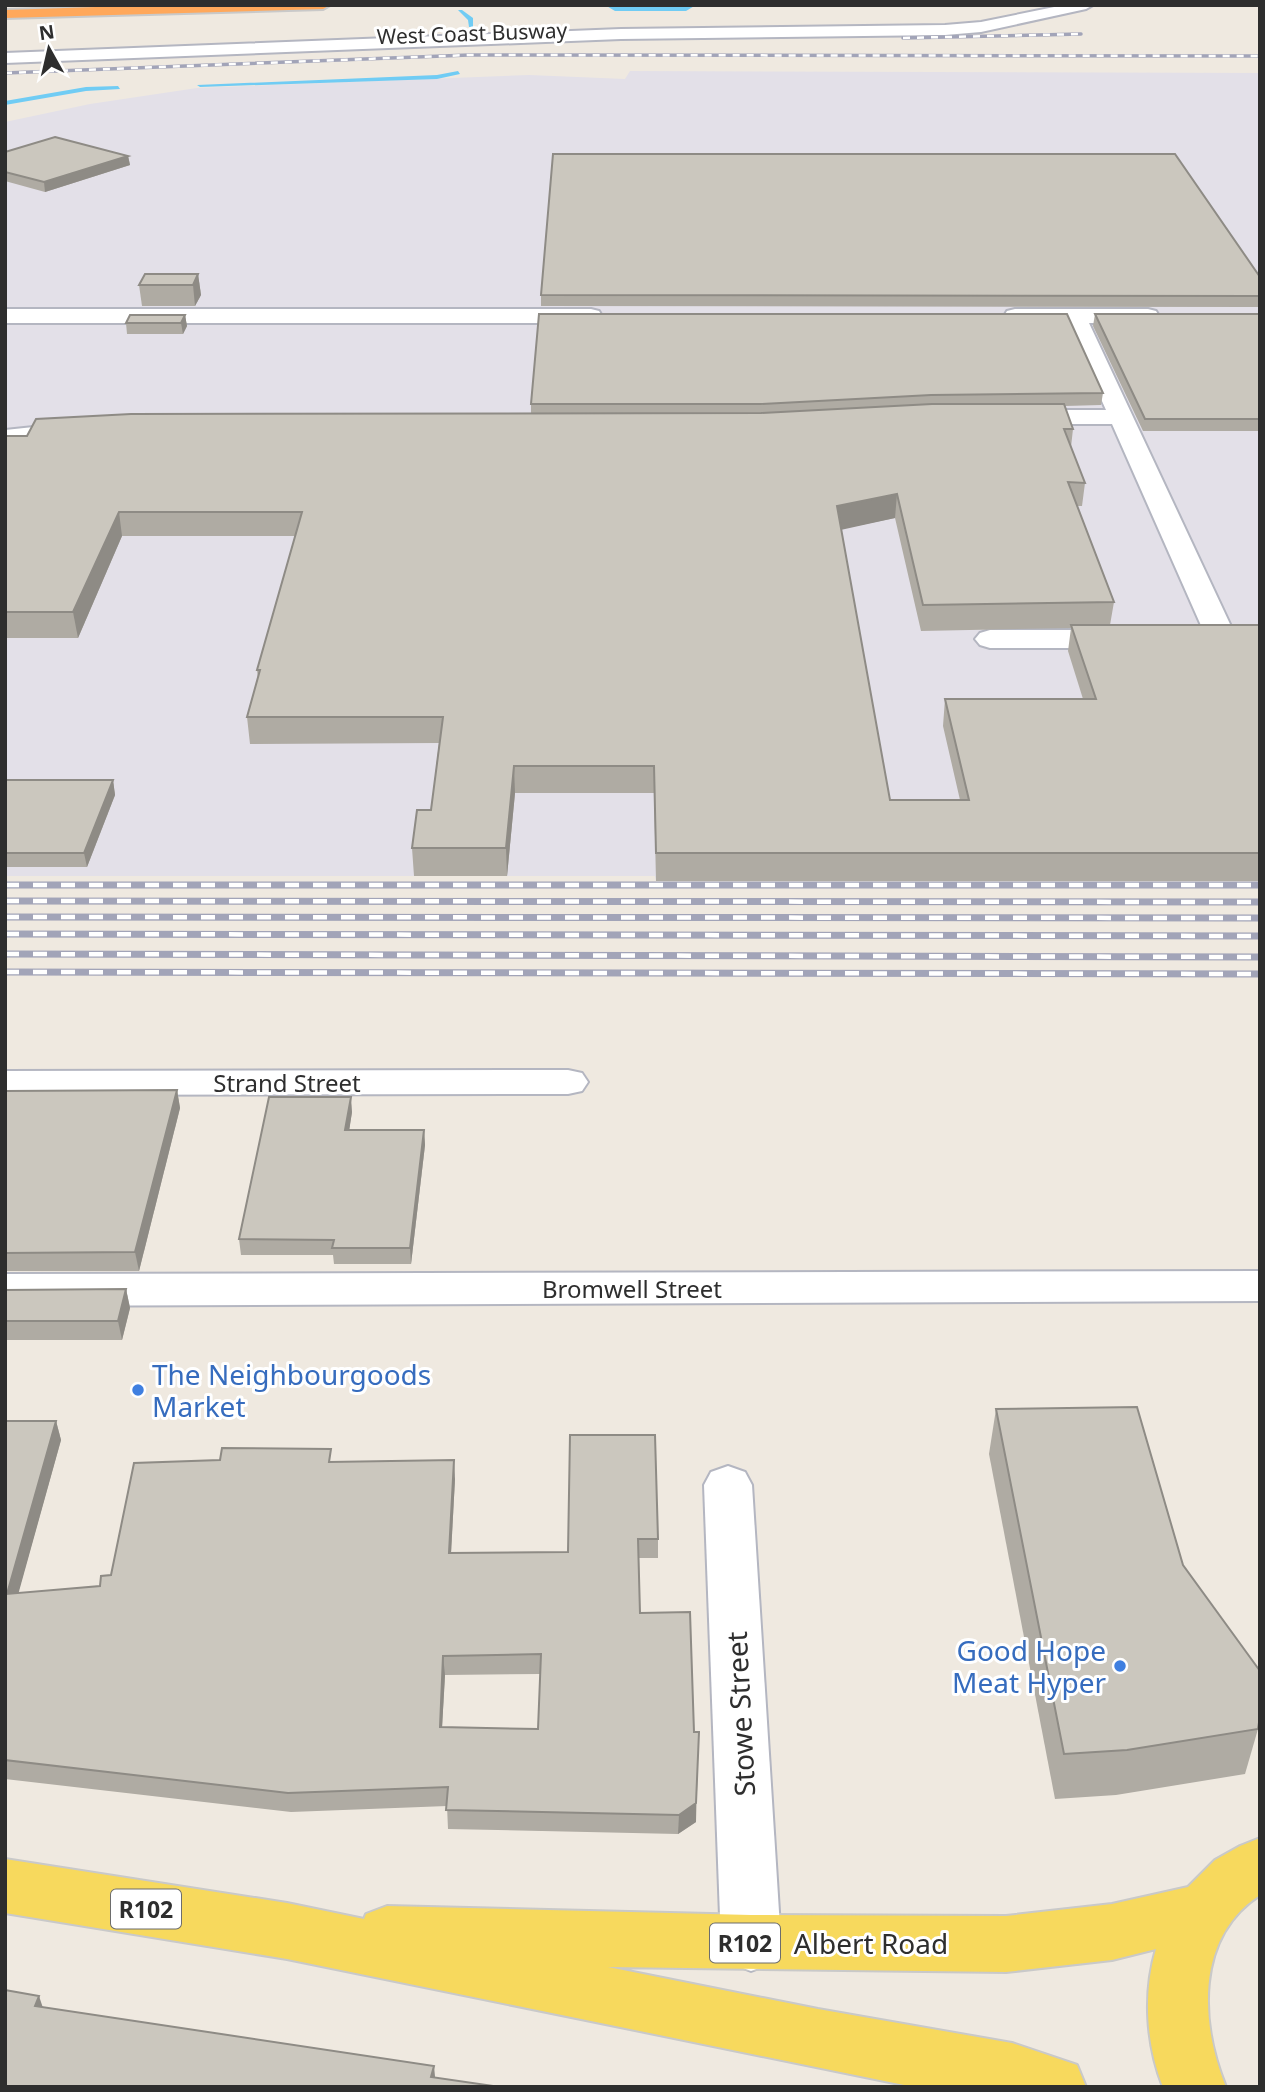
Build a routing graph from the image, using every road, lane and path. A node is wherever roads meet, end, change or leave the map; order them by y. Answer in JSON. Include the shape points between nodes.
{"nodes":[{"id":1,"x":323,"y":5,"type":"edge"},
{"id":2,"x":1086,"y":5,"type":"edge"},
{"id":3,"x":5,"y":14,"type":"edge"},
{"id":4,"x":894,"y":15,"type":"dead end"},
{"id":5,"x":5,"y":51,"type":"edge"},
{"id":6,"x":5,"y":58,"type":"edge"},
{"id":7,"x":5,"y":316,"type":"edge"},
{"id":8,"x":617,"y":316,"type":"edge"},
{"id":9,"x":991,"y":316,"type":"edge"},
{"id":10,"x":1074,"y":316,"type":"junction"},
{"id":11,"x":1167,"y":316,"type":"edge"},
{"id":12,"x":998,"y":417,"type":"edge"},
{"id":13,"x":1122,"y":417,"type":"junction"},
{"id":14,"x":101,"y":428,"type":"edge"},
{"id":15,"x":5,"y":437,"type":"edge"},
{"id":16,"x":990,"y":639,"type":"dead end"},
{"id":17,"x":1153,"y":639,"type":"edge"},
{"id":18,"x":1221,"y":639,"type":"edge"},
{"id":19,"x":568,"y":1082,"type":"dead end"},
{"id":20,"x":5,"y":1083,"type":"edge"},
{"id":21,"x":1260,"y":1286,"type":"edge"},
{"id":22,"x":5,"y":1290,"type":"edge"},
{"id":23,"x":728,"y":1485,"type":"dead end"},
{"id":24,"x":1260,"y":1864,"type":"edge"},
{"id":25,"x":5,"y":1886,"type":"edge"},
{"id":26,"x":1201,"y":1912,"type":"junction"},
{"id":27,"x":287,"y":1931,"type":"junction"},
{"id":28,"x":751,"y":1943,"type":"junction"},
{"id":29,"x":1055,"y":2087,"type":"edge"},
{"id":30,"x":1195,"y":2087,"type":"edge"}],
"edges":[{"from":1,"to":3,"type":"highway"},
{"from":2,"to":6,"type":"street","via":[[945,30],[621,34]]},
{"from":4,"to":5,"type":"street","name":"West Coast Busway"},
{"from":7,"to":8,"type":"street"},
{"from":9,"to":10,"type":"street"},
{"from":10,"to":11,"type":"street"},
{"from":10,"to":13,"type":"street"},
{"from":12,"to":13,"type":"street"},
{"from":13,"to":18,"type":"street"},
{"from":14,"to":15,"type":"street"},
{"from":16,"to":17,"type":"street"},
{"from":19,"to":20,"type":"street","name":"Strand Street"},
{"from":21,"to":22,"type":"street","name":"Bromwell Street"},
{"from":23,"to":28,"type":"street","name":"Stowe Street"},
{"from":24,"to":26,"type":"main road","via":[[1237,1876]]},
{"from":25,"to":27,"type":"main road","name":"Albert Road","number":"R102"},
{"from":26,"to":28,"type":"main road","name":"Albert Road","number":"R102","via":[[1112,1932],[1006,1944]]},
{"from":26,"to":30,"type":"main road","via":[[1180,1959],[1176,2016]]},
{"from":27,"to":28,"type":"main road","name":"Albert Road","number":"R102"},
{"from":27,"to":29,"type":"main road","name":"Albert Road","number":"R102","via":[[1012,2074]]}]}
